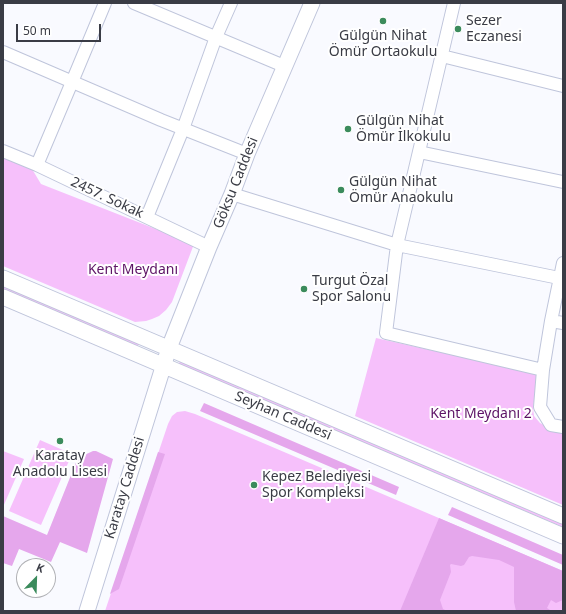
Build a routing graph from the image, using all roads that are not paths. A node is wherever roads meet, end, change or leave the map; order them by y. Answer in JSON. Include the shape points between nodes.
{"nodes":[{"id":1,"x":105,"y":3,"type":"edge"},
{"id":2,"x":134,"y":3,"type":"edge"},
{"id":3,"x":231,"y":3,"type":"edge"},
{"id":4,"x":312,"y":3,"type":"edge"},
{"id":5,"x":454,"y":3,"type":"edge"},
{"id":6,"x":216,"y":37,"type":"junction"},
{"id":7,"x":3,"y":52,"type":"edge"},
{"id":8,"x":442,"y":56,"type":"junction"},
{"id":9,"x":284,"y":66,"type":"junction"},
{"id":10,"x":72,"y":82,"type":"junction"},
{"id":11,"x":563,"y":86,"type":"edge"},
{"id":12,"x":183,"y":129,"type":"junction"},
{"id":13,"x":3,"y":151,"type":"edge"},
{"id":14,"x":419,"y":152,"type":"junction"},
{"id":15,"x":248,"y":154,"type":"junction"},
{"id":16,"x":37,"y":165,"type":"junction"},
{"id":17,"x":563,"y":182,"type":"edge"},
{"id":18,"x":232,"y":194,"type":"junction"},
{"id":19,"x":148,"y":217,"type":"junction"},
{"id":20,"x":397,"y":245,"type":"junction"},
{"id":21,"x":209,"y":247,"type":"junction"},
{"id":22,"x":563,"y":262,"type":"edge"},
{"id":23,"x":3,"y":278,"type":"edge"},
{"id":24,"x":560,"y":278,"type":"junction"},
{"id":25,"x":3,"y":297,"type":"edge"},
{"id":26,"x":551,"y":321,"type":"junction"},
{"id":27,"x":563,"y":323,"type":"edge"},
{"id":28,"x":168,"y":348,"type":"junction"},
{"id":29,"x":163,"y":365,"type":"junction"},
{"id":30,"x":543,"y":370,"type":"junction"},
{"id":31,"x":563,"y":427,"type":"edge"},
{"id":32,"x":563,"y":516,"type":"edge"},
{"id":33,"x":563,"y":536,"type":"edge"},
{"id":34,"x":87,"y":611,"type":"edge"}],
"edges":[{"from":1,"to":10,"type":"street"},
{"from":2,"to":6,"type":"street"},
{"from":3,"to":6,"type":"street"},
{"from":4,"to":9,"type":"street","name":"Göksu Caddesi"},
{"from":5,"to":8,"type":"street"},
{"from":6,"to":9,"type":"street"},
{"from":6,"to":12,"type":"street"},
{"from":7,"to":10,"type":"street"},
{"from":8,"to":11,"type":"street"},
{"from":8,"to":14,"type":"street"},
{"from":9,"to":15,"type":"street","name":"Göksu Caddesi"},
{"from":10,"to":12,"type":"street"},
{"from":10,"to":16,"type":"street"},
{"from":12,"to":15,"type":"street"},
{"from":12,"to":19,"type":"street"},
{"from":13,"to":16,"type":"street","name":"2457. Sokak"},
{"from":14,"to":17,"type":"street"},
{"from":14,"to":20,"type":"street"},
{"from":15,"to":18,"type":"street","name":"Göksu Caddesi"},
{"from":16,"to":19,"type":"street","name":"2457. Sokak"},
{"from":18,"to":20,"type":"street"},
{"from":18,"to":21,"type":"street","name":"Göksu Caddesi"},
{"from":19,"to":21,"type":"street","name":"2457. Sokak"},
{"from":20,"to":24,"type":"street"},
{"from":20,"to":30,"type":"street","via":[[386,333]]},
{"from":21,"to":28,"type":"street","name":"Göksu Caddesi"},
{"from":22,"to":24,"type":"street"},
{"from":23,"to":28,"type":"street","name":"Seyhan Caddesi"},
{"from":24,"to":26,"type":"street"},
{"from":25,"to":29,"type":"street","name":"Seyhan Caddesi"},
{"from":26,"to":27,"type":"street"},
{"from":26,"to":30,"type":"street"},
{"from":28,"to":29,"type":"street","name":"Göksu Caddesi"},
{"from":28,"to":32,"type":"street","name":"Seyhan Caddesi"},
{"from":29,"to":33,"type":"street","name":"Seyhan Caddesi"},
{"from":29,"to":34,"type":"street","name":"Karatay Caddesi"},
{"from":30,"to":31,"type":"street","via":[[540,406],[551,425]]}]}
